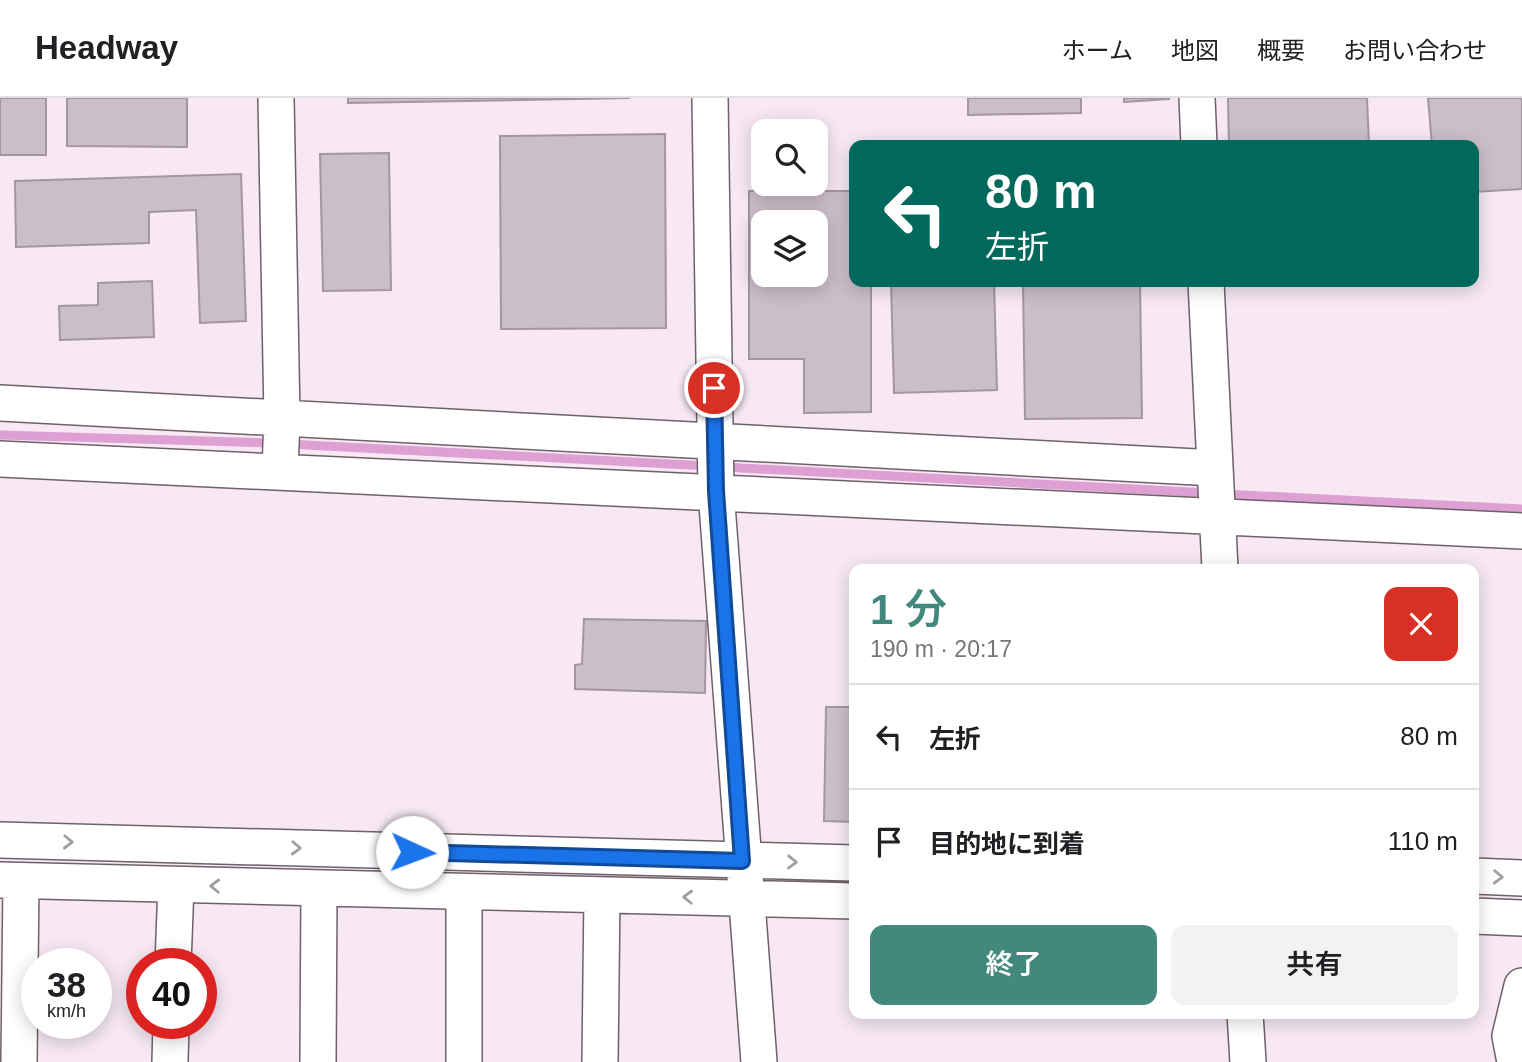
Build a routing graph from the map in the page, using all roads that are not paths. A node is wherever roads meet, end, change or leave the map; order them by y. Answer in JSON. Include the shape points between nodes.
{"nodes":[{"id":1,"x":276,"y":98,"type":"edge"},
{"id":2,"x":710,"y":98,"type":"edge"},
{"id":3,"x":1197,"y":98,"type":"edge"},
{"id":4,"x":1199,"y":140,"type":"edge"},
{"id":5,"x":1206,"y":287,"type":"edge"},
{"id":6,"x":0,"y":403,"type":"edge"},
{"id":7,"x":282,"y":418,"type":"junction"},
{"id":8,"x":715,"y":441,"type":"junction"},
{"id":9,"x":0,"y":459,"type":"edge"},
{"id":10,"x":1215,"y":468,"type":"junction"},
{"id":11,"x":280,"y":471,"type":"junction"},
{"id":12,"x":716,"y":491,"type":"junction"},
{"id":13,"x":1217,"y":514,"type":"junction"},
{"id":14,"x":1522,"y":531,"type":"edge"},
{"id":15,"x":1220,"y":564,"type":"edge"},
{"id":16,"x":0,"y":840,"type":"edge"},
{"id":17,"x":742,"y":861,"type":"junction"},
{"id":18,"x":849,"y":863,"type":"edge"},
{"id":19,"x":1479,"y":876,"type":"edge"},
{"id":20,"x":1522,"y":878,"type":"edge"},
{"id":21,"x":10,"y":881,"type":"edge"},
{"id":22,"x":176,"y":885,"type":"junction"},
{"id":23,"x":319,"y":888,"type":"junction"},
{"id":24,"x":464,"y":892,"type":"junction"},
{"id":25,"x":602,"y":895,"type":"junction"},
{"id":26,"x":746,"y":899,"type":"junction"},
{"id":27,"x":849,"y":901,"type":"edge"},
{"id":28,"x":1479,"y":916,"type":"edge"},
{"id":29,"x":1522,"y":918,"type":"edge"},
{"id":30,"x":174,"y":948,"type":"edge"},
{"id":31,"x":1522,"y":986,"type":"edge"},
{"id":32,"x":1245,"y":1019,"type":"edge"},
{"id":33,"x":171,"y":1039,"type":"edge"},
{"id":34,"x":19,"y":1062,"type":"edge"},
{"id":35,"x":170,"y":1062,"type":"edge"},
{"id":36,"x":318,"y":1062,"type":"edge"},
{"id":37,"x":464,"y":1062,"type":"edge"},
{"id":38,"x":600,"y":1062,"type":"edge"},
{"id":39,"x":759,"y":1062,"type":"edge"},
{"id":40,"x":1248,"y":1062,"type":"edge"},
{"id":41,"x":1515,"y":1062,"type":"edge"}],
"edges":[{"from":1,"to":7,"type":"street"},
{"from":2,"to":8,"type":"street"},
{"from":3,"to":4,"type":"street"},
{"from":5,"to":10,"type":"street"},
{"from":6,"to":7,"type":"street"},
{"from":7,"to":8,"type":"street"},
{"from":7,"to":11,"type":"street"},
{"from":8,"to":10,"type":"street"},
{"from":8,"to":12,"type":"street"},
{"from":9,"to":11,"type":"street"},
{"from":10,"to":13,"type":"street"},
{"from":11,"to":12,"type":"street"},
{"from":12,"to":13,"type":"street"},
{"from":12,"to":17,"type":"street"},
{"from":13,"to":14,"type":"street"},
{"from":13,"to":15,"type":"street"},
{"from":16,"to":17,"type":"street","one_way":true},
{"from":17,"to":18,"type":"street","one_way":true},
{"from":17,"to":26,"type":"street"},
{"from":19,"to":20,"type":"street","one_way":true},
{"from":21,"to":22,"type":"street"},
{"from":21,"to":34,"type":"street"},
{"from":23,"to":22,"type":"street","one_way":true},
{"from":22,"to":30,"type":"street"},
{"from":23,"to":24,"type":"street"},
{"from":23,"to":36,"type":"street"},
{"from":24,"to":25,"type":"street"},
{"from":24,"to":37,"type":"street"},
{"from":26,"to":25,"type":"street","one_way":true},
{"from":25,"to":38,"type":"street"},
{"from":26,"to":27,"type":"street"},
{"from":26,"to":39,"type":"street"},
{"from":28,"to":29,"type":"street"},
{"from":31,"to":41,"type":"street","via":[[1510,1036]]},
{"from":32,"to":40,"type":"street"},
{"from":33,"to":35,"type":"street"}]}
